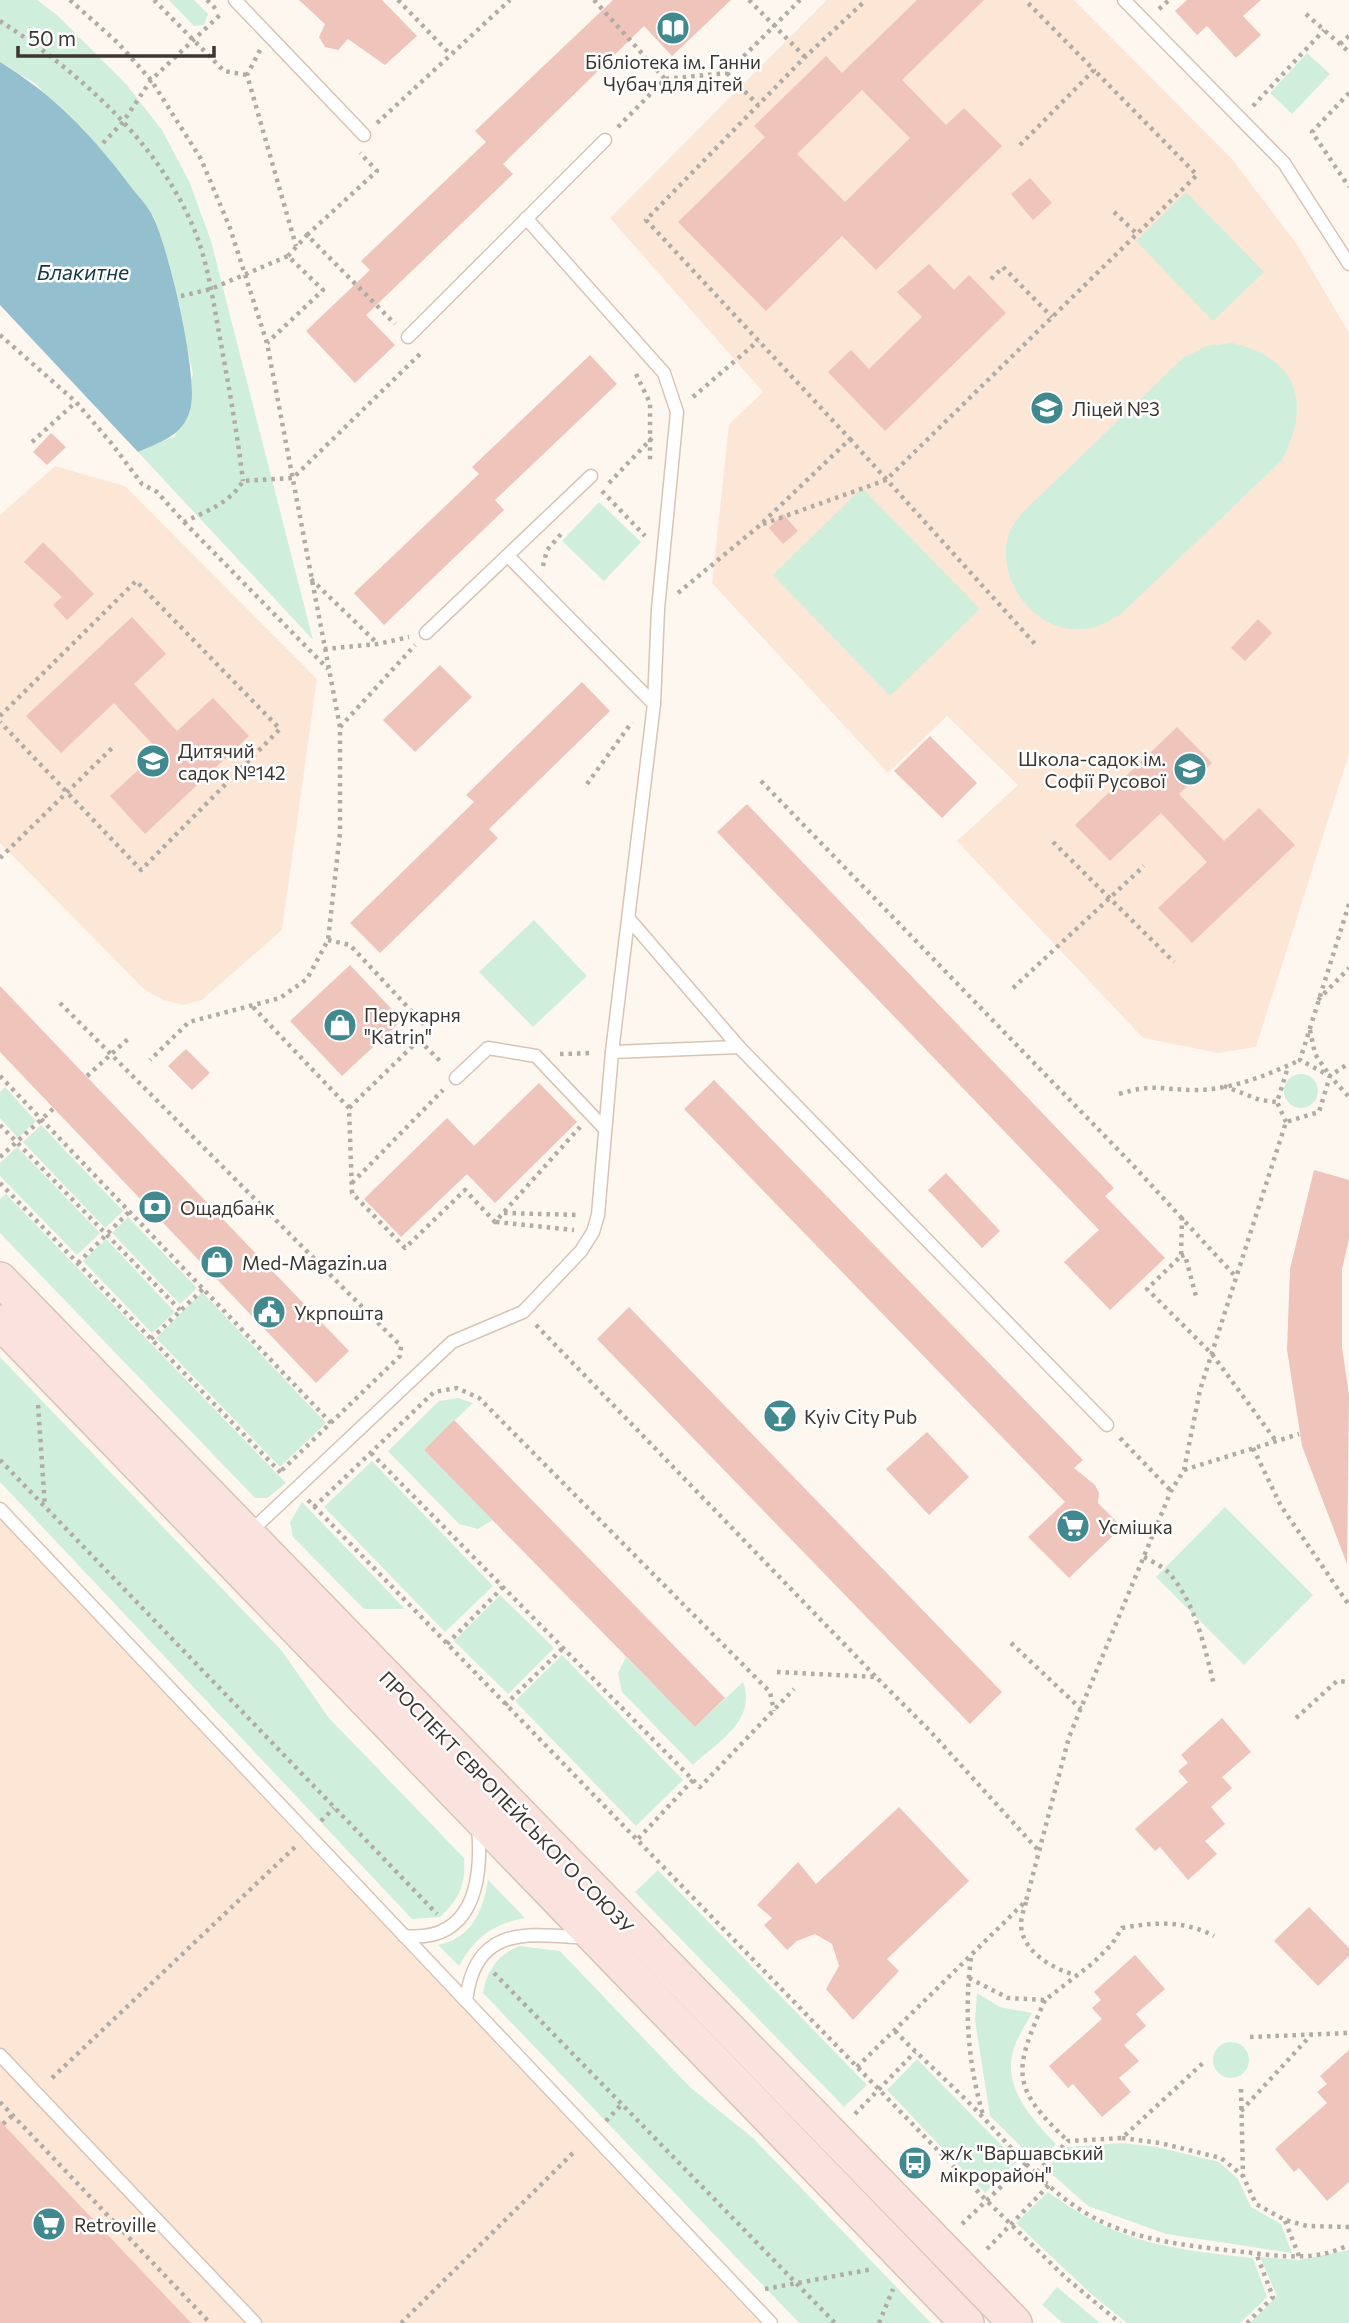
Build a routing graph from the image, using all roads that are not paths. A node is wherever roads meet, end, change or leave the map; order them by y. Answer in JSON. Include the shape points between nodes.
{"nodes":[{"id":1,"x":1124,"y":0,"type":"edge"},
{"id":2,"x":232,"y":4,"type":"edge"},
{"id":3,"x":363,"y":135,"type":"road end"},
{"id":4,"x":606,"y":140,"type":"road end"},
{"id":5,"x":527,"y":218,"type":"junction"},
{"id":6,"x":1349,"y":264,"type":"edge"},
{"id":7,"x":408,"y":337,"type":"road end"},
{"id":8,"x":591,"y":476,"type":"dead end"},
{"id":9,"x":509,"y":557,"type":"junction"},
{"id":10,"x":426,"y":633,"type":"road end"},
{"id":11,"x":654,"y":705,"type":"junction"},
{"id":12,"x":629,"y":919,"type":"junction"},
{"id":13,"x":739,"y":1047,"type":"junction"},
{"id":14,"x":612,"y":1052,"type":"junction"},
{"id":15,"x":456,"y":1078,"type":"road end"},
{"id":16,"x":605,"y":1129,"type":"junction"},
{"id":17,"x":0,"y":1279,"type":"edge"},
{"id":18,"x":0,"y":1322,"type":"edge"},
{"id":19,"x":1107,"y":1425,"type":"road end"},
{"id":20,"x":0,"y":1510,"type":"edge"},
{"id":21,"x":247,"y":1535,"type":"junction"},
{"id":22,"x":477,"y":1816,"type":"junction"},
{"id":23,"x":404,"y":1936,"type":"junction"},
{"id":24,"x":596,"y":1939,"type":"junction"},
{"id":25,"x":466,"y":2001,"type":"junction"},
{"id":26,"x":0,"y":2055,"type":"edge"},
{"id":27,"x":255,"y":2323,"type":"edge"},
{"id":28,"x":771,"y":2323,"type":"edge"},
{"id":29,"x":967,"y":2323,"type":"edge"},
{"id":30,"x":1015,"y":2323,"type":"edge"}],
"edges":[{"from":1,"to":6,"type":"lane","via":[[1284,163]]},
{"from":2,"to":3,"type":"lane","via":[[269,35]]},
{"from":4,"to":5,"type":"lane"},
{"from":5,"to":7,"type":"lane"},
{"from":5,"to":11,"type":"lane","via":[[664,373],[677,412],[658,609]]},
{"from":8,"to":9,"type":"lane"},
{"from":9,"to":10,"type":"lane"},
{"from":9,"to":11,"type":"lane"},
{"from":11,"to":12,"type":"lane"},
{"from":12,"to":13,"type":"lane"},
{"from":12,"to":14,"type":"lane"},
{"from":13,"to":14,"type":"lane"},
{"from":13,"to":19,"type":"lane"},
{"from":14,"to":16,"type":"lane"},
{"from":15,"to":16,"type":"lane","via":[[488,1048],[536,1056]]},
{"from":16,"to":21,"type":"lane","via":[[598,1215],[581,1251],[523,1312],[452,1342]]},
{"from":17,"to":21,"type":"main road","name":"ПРОСПЕКТ ЄВРОПЕЙСЬКОГО СОЮЗУ"},
{"from":18,"to":22,"type":"main road","name":"ПРОСПЕКТ ЄВРОПЕЙСЬКОГО СОЮЗУ"},
{"from":20,"to":23,"type":"lane"},
{"from":21,"to":30,"type":"main road","name":"ПРОСПЕКТ ЄВРОПЕЙСЬКОГО СОЮЗУ"},
{"from":22,"to":23,"type":"lane","via":[[479,1843],[472,1900],[462,1917],[443,1932],[425,1938]]},
{"from":22,"to":24,"type":"main road","name":"ПРОСПЕКТ ЄВРОПЕЙСЬКОГО СОЮЗУ"},
{"from":23,"to":25,"type":"lane"},
{"from":24,"to":25,"type":"lane","via":[[524,1933],[508,1938],[481,1958],[468,1983]]},
{"from":24,"to":29,"type":"main road","name":"ПРОСПЕКТ ЄВРОПЕЙСЬКОГО СОЮЗУ"},
{"from":25,"to":28,"type":"lane"},
{"from":26,"to":27,"type":"lane"}]}
